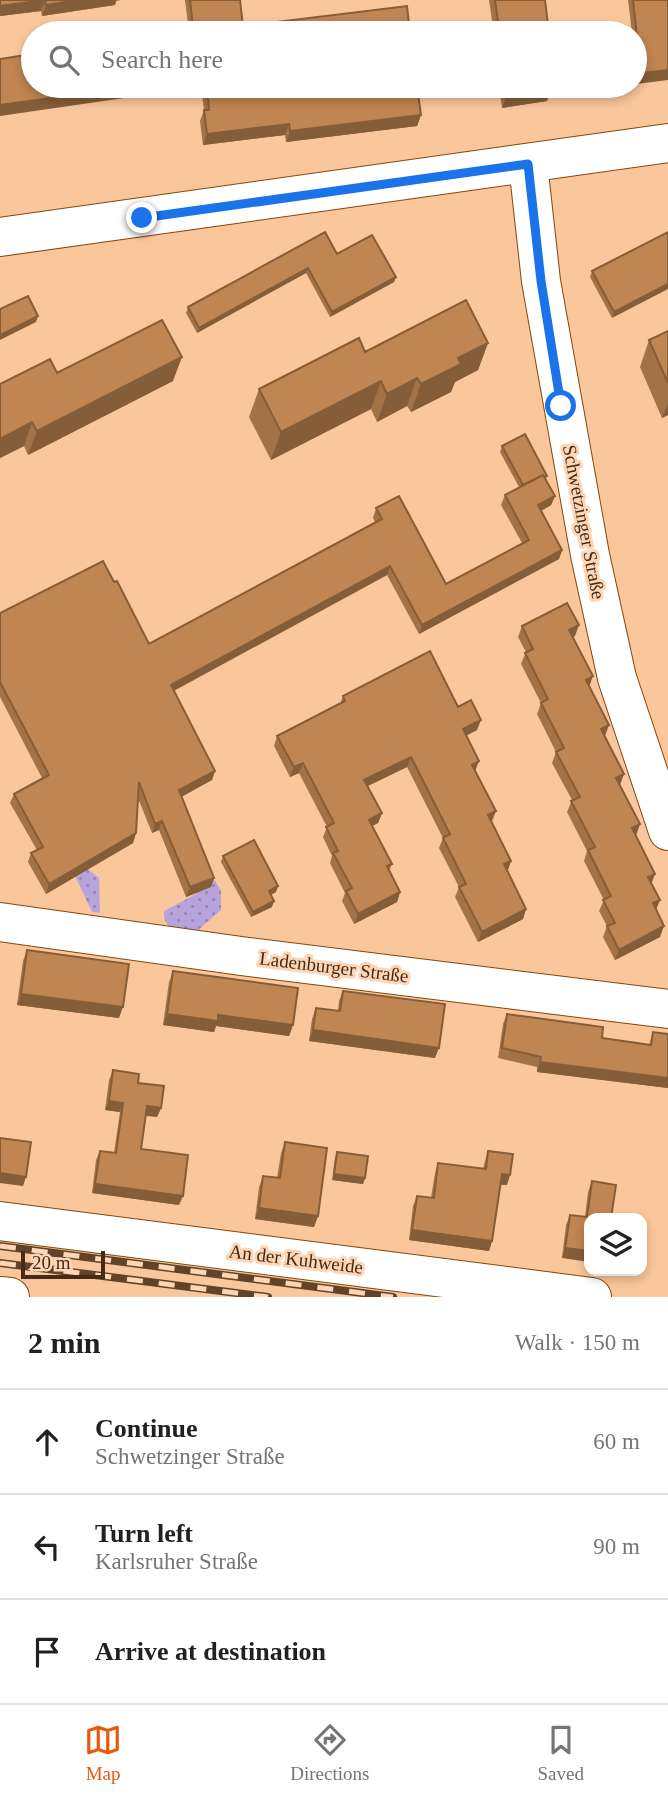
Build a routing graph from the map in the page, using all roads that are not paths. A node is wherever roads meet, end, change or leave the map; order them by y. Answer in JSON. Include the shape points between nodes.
{"nodes":[{"id":1,"x":668,"y":142,"type":"edge"},
{"id":2,"x":528,"y":164,"type":"junction"},
{"id":3,"x":0,"y":237,"type":"edge"},
{"id":4,"x":668,"y":831,"type":"edge"},
{"id":5,"x":0,"y":922,"type":"edge"},
{"id":6,"x":668,"y":1009,"type":"edge"},
{"id":7,"x":0,"y":1221,"type":"edge"},
{"id":8,"x":0,"y":1296,"type":"edge"},
{"id":9,"x":10,"y":1297,"type":"edge"},
{"id":10,"x":592,"y":1297,"type":"edge"}],
"edges":[{"from":1,"to":2,"type":"street"},
{"from":2,"to":3,"type":"street"},
{"from":2,"to":4,"type":"street","name":"Schwetzinger Straße","via":[[543,295],[590,555],[617,678]]},
{"from":5,"to":6,"type":"street","name":"Ladenburger Straße"},
{"from":7,"to":10,"type":"street","name":"An der Kuhweide"},
{"from":8,"to":9,"type":"street"}]}
